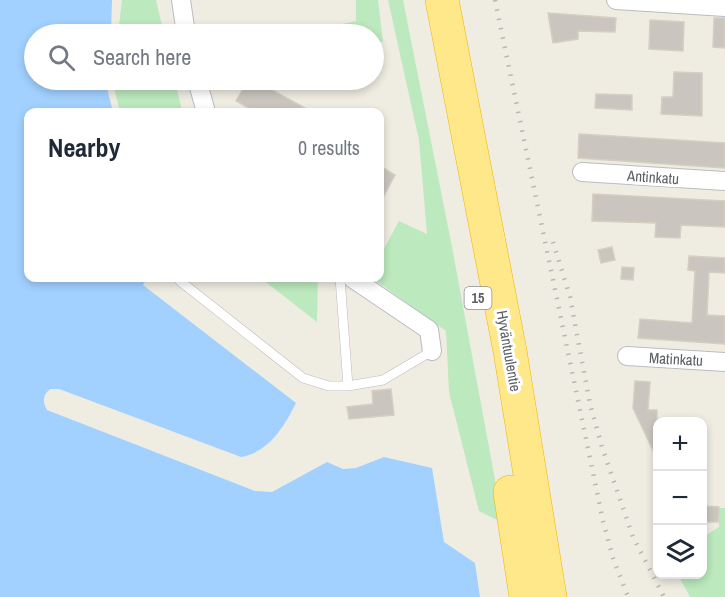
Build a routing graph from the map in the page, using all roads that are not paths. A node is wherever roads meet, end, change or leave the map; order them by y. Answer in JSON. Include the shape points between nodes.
{"nodes":[{"id":1,"x":182,"y":0,"type":"edge"},
{"id":2,"x":421,"y":0,"type":"edge"},
{"id":3,"x":442,"y":0,"type":"edge"},
{"id":4,"x":616,"y":0,"type":"edge"},
{"id":5,"x":725,"y":7,"type":"edge"},
{"id":6,"x":185,"y":24,"type":"edge"},
{"id":7,"x":200,"y":90,"type":"edge"},
{"id":8,"x":205,"y":108,"type":"edge"},
{"id":9,"x":582,"y":172,"type":"dead end"},
{"id":10,"x":725,"y":181,"type":"edge"},
{"id":11,"x":181,"y":282,"type":"edge"},
{"id":12,"x":340,"y":282,"type":"edge"},
{"id":13,"x":358,"y":282,"type":"edge"},
{"id":14,"x":432,"y":351,"type":"joint"},
{"id":15,"x":627,"y":356,"type":"dead end"},
{"id":16,"x":725,"y":362,"type":"edge"},
{"id":17,"x":348,"y":386,"type":"junction"},
{"id":18,"x":526,"y":597,"type":"edge"},
{"id":19,"x":550,"y":597,"type":"edge"}],
"edges":[{"from":1,"to":6,"type":"street"},
{"from":2,"to":18,"type":"highway","name":"Hyväntuulentie","number":"15","via":[[474,274]]},
{"from":3,"to":19,"type":"highway","name":"Hyväntuulentie","number":"15","via":[[510,351]]},
{"from":4,"to":5,"type":"street"},
{"from":7,"to":8,"type":"street"},
{"from":9,"to":10,"type":"street","name":"Antinkatu"},
{"from":11,"to":17,"type":"lane","via":[[303,378],[329,386]]},
{"from":12,"to":17,"type":"lane"},
{"from":13,"to":14,"type":"street","via":[[429,330]]},
{"from":14,"to":17,"type":"lane","via":[[383,380]]},
{"from":15,"to":16,"type":"street","name":"Matinkatu"}]}
